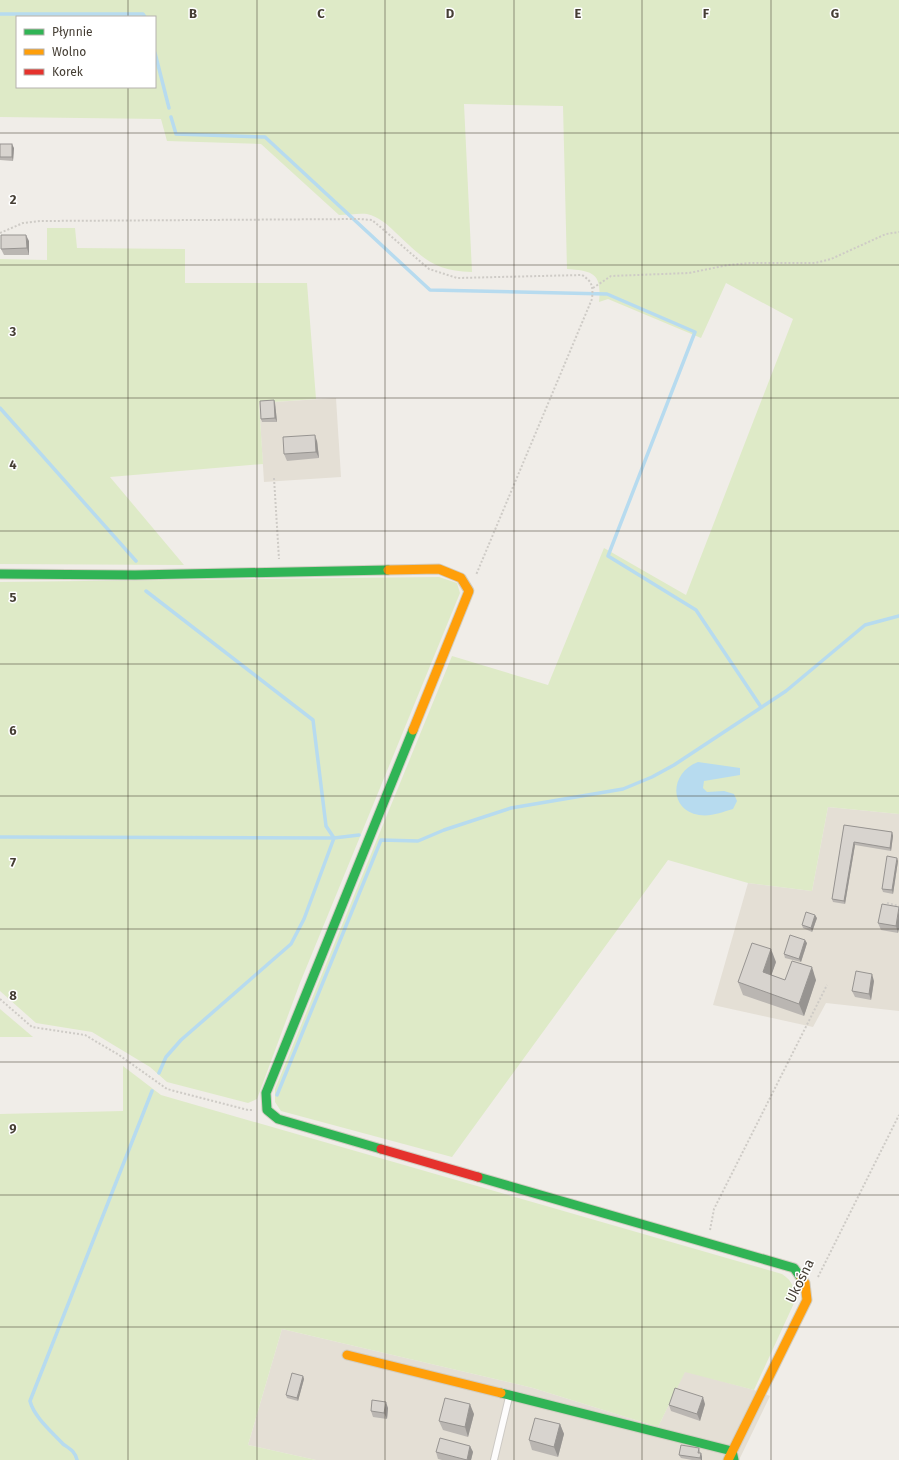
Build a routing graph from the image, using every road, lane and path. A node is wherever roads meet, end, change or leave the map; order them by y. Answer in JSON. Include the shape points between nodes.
{"nodes":[{"id":1,"x":899,"y":232,"type":"edge"},
{"id":2,"x":0,"y":233,"type":"edge"},
{"id":3,"x":593,"y":288,"type":"junction"},
{"id":4,"x":274,"y":478,"type":"dead end"},
{"id":5,"x":280,"y":572,"type":"junction"},
{"id":6,"x":0,"y":574,"type":"edge"},
{"id":7,"x":469,"y":591,"type":"junction"},
{"id":8,"x":887,"y":903,"type":"edge"},
{"id":9,"x":899,"y":906,"type":"edge"},
{"id":10,"x":827,"y":985,"type":"dead end"},
{"id":11,"x":0,"y":999,"type":"edge"},
{"id":12,"x":267,"y":1110,"type":"junction"},
{"id":13,"x":899,"y":1114,"type":"edge"},
{"id":14,"x":707,"y":1243,"type":"junction"},
{"id":15,"x":817,"y":1278,"type":"dead end"},
{"id":16,"x":347,"y":1355,"type":"dead end"},
{"id":17,"x":509,"y":1396,"type":"junction"},
{"id":18,"x":732,"y":1457,"type":"edge"},
{"id":19,"x":494,"y":1460,"type":"edge"}],
"edges":[{"from":1,"to":3,"type":"path","via":[[886,234],[843,254],[815,263],[750,263],[688,273],[611,276]]},
{"from":2,"to":3,"type":"path","via":[[22,223],[40,221],[372,220],[429,269],[446,275],[457,278],[582,275],[589,279]]},
{"from":3,"to":7,"type":"path","via":[[592,299]]},
{"from":4,"to":5,"type":"path"},
{"from":5,"to":6,"type":"street"},
{"from":5,"to":7,"type":"street","via":[[439,569],[461,578]]},
{"from":7,"to":12,"type":"street","via":[[266,1093]]},
{"from":8,"to":9,"type":"path"},
{"from":10,"to":14,"type":"path","via":[[714,1209]]},
{"from":11,"to":12,"type":"path","via":[[32,1027],[85,1035],[167,1089],[248,1110]]},
{"from":12,"to":14,"type":"street","via":[[278,1119]]},
{"from":13,"to":15,"type":"path","name":"Ukośna"},
{"from":14,"to":18,"type":"street","name":"Ukośna","via":[[794,1268],[805,1283],[807,1300]]},
{"from":16,"to":17,"type":"street"},
{"from":17,"to":18,"type":"street"},
{"from":17,"to":19,"type":"lane"}]}
